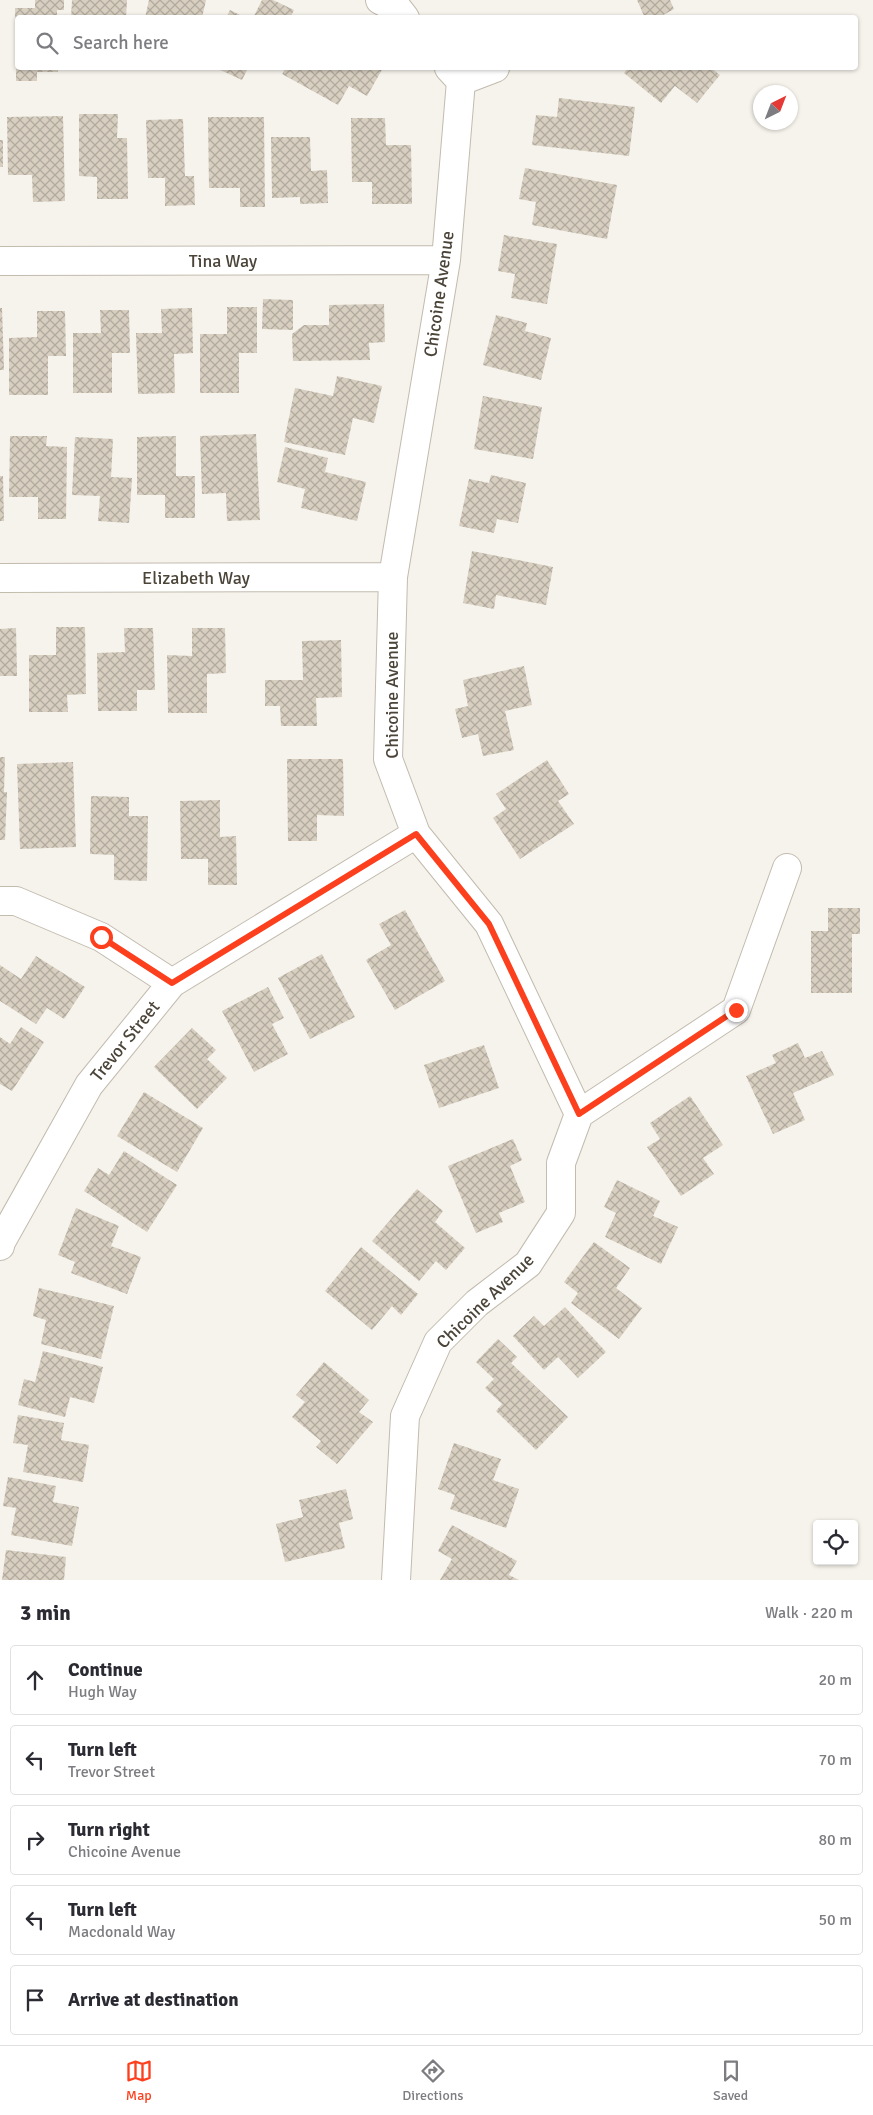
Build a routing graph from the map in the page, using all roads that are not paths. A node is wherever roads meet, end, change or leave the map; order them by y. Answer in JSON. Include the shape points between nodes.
{"nodes":[{"id":1,"x":380,"y":0,"type":"edge"},
{"id":2,"x":403,"y":15,"type":"edge"},
{"id":3,"x":482,"y":70,"type":"edge"},
{"id":4,"x":455,"y":74,"type":"edge"},
{"id":5,"x":446,"y":260,"type":"junction"},
{"id":6,"x":0,"y":261,"type":"edge"},
{"id":7,"x":393,"y":577,"type":"junction"},
{"id":8,"x":0,"y":578,"type":"edge"},
{"id":9,"x":416,"y":834,"type":"junction"},
{"id":10,"x":788,"y":868,"type":"dead end"},
{"id":11,"x":0,"y":901,"type":"edge"},
{"id":12,"x":172,"y":983,"type":"junction"},
{"id":13,"x":579,"y":1114,"type":"junction"},
{"id":14,"x":0,"y":1243,"type":"edge"},
{"id":15,"x":396,"y":1580,"type":"edge"}],
"edges":[{"from":1,"to":2,"type":"street"},
{"from":3,"to":4,"type":"street"},
{"from":4,"to":5,"type":"street","name":"Chicoine Avenue"},
{"from":5,"to":6,"type":"street","name":"Tina Way"},
{"from":5,"to":7,"type":"street","name":"Chicoine Avenue"},
{"from":7,"to":8,"type":"street","name":"Elizabeth Way"},
{"from":7,"to":9,"type":"street","name":"Chicoine Avenue","via":[[388,759]]},
{"from":9,"to":12,"type":"street","name":"Trevor Street"},
{"from":9,"to":13,"type":"street","name":"Chicoine Avenue","via":[[489,924]]},
{"from":10,"to":13,"type":"street","via":[[736,1010]]},
{"from":11,"to":12,"type":"street","via":[[16,901],[101,937]]},
{"from":12,"to":14,"type":"street","name":"Trevor Street","via":[[89,1085]]},
{"from":13,"to":15,"type":"street","name":"Chicoine Avenue","via":[[562,1163],[561,1213],[528,1264],[477,1304],[438,1342],[405,1416]]}]}
